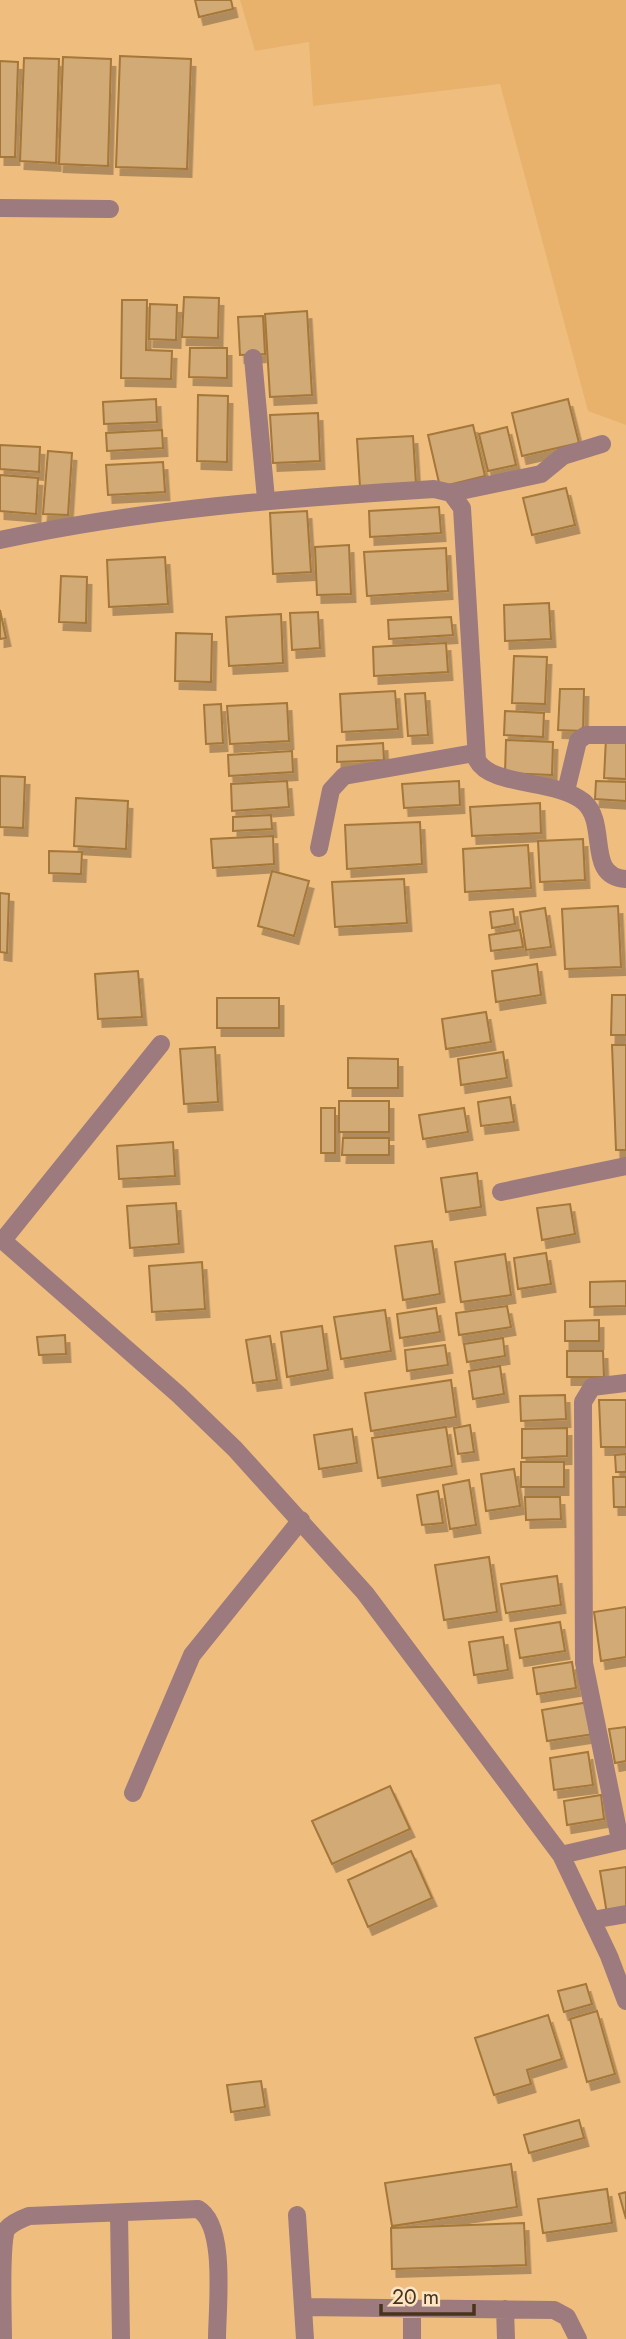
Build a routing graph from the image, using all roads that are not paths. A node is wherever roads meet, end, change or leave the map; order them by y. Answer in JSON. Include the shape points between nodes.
{"nodes":[{"id":1,"x":0,"y":208,"type":"edge"},
{"id":2,"x":110,"y":208,"type":"dead end"},
{"id":3,"x":253,"y":358,"type":"dead end"},
{"id":4,"x":601,"y":444,"type":"dead end"},
{"id":5,"x":451,"y":493,"type":"junction"},
{"id":6,"x":266,"y":499,"type":"junction"},
{"id":7,"x":0,"y":540,"type":"edge"},
{"id":8,"x":626,"y":735,"type":"edge"},
{"id":9,"x":474,"y":753,"type":"junction"},
{"id":10,"x":566,"y":791,"type":"junction"},
{"id":11,"x":319,"y":848,"type":"dead end"},
{"id":12,"x":626,"y":879,"type":"edge"},
{"id":13,"x":161,"y":1044,"type":"dead end"},
{"id":14,"x":626,"y":1166,"type":"edge"},
{"id":15,"x":501,"y":1192,"type":"dead end"},
{"id":16,"x":1,"y":1239,"type":"edge"},
{"id":17,"x":626,"y":1383,"type":"edge"},
{"id":18,"x":302,"y":1520,"type":"junction"},
{"id":19,"x":133,"y":1793,"type":"dead end"},
{"id":20,"x":623,"y":1840,"type":"edge"},
{"id":21,"x":561,"y":1855,"type":"junction"},
{"id":22,"x":626,"y":1914,"type":"edge"},
{"id":23,"x":592,"y":1920,"type":"junction"},
{"id":24,"x":626,"y":2001,"type":"edge"},
{"id":25,"x":119,"y":2214,"type":"junction"},
{"id":26,"x":297,"y":2215,"type":"dead end"},
{"id":27,"x":412,"y":2306,"type":"junction"},
{"id":28,"x":303,"y":2307,"type":"junction"},
{"id":29,"x":505,"y":2309,"type":"junction"},
{"id":30,"x":3,"y":2339,"type":"edge"},
{"id":31,"x":121,"y":2339,"type":"edge"},
{"id":32,"x":217,"y":2339,"type":"edge"},
{"id":33,"x":305,"y":2339,"type":"edge"},
{"id":34,"x":412,"y":2339,"type":"edge"},
{"id":35,"x":506,"y":2339,"type":"edge"},
{"id":36,"x":578,"y":2339,"type":"edge"}],
"edges":[{"from":1,"to":2,"type":"street"},
{"from":3,"to":6,"type":"street"},
{"from":4,"to":5,"type":"street","via":[[563,456],[541,474]]},
{"from":5,"to":6,"type":"street","via":[[434,489]]},
{"from":5,"to":9,"type":"street","via":[[462,508]]},
{"from":6,"to":7,"type":"street"},
{"from":8,"to":10,"type":"street","via":[[586,735],[578,741]]},
{"from":9,"to":10,"type":"street","via":[[479,765],[494,776]]},
{"from":9,"to":11,"type":"street","via":[[344,776],[331,790]]},
{"from":10,"to":12,"type":"street","via":[[592,811],[604,869],[612,877]]},
{"from":13,"to":16,"type":"street"},
{"from":14,"to":15,"type":"street"},
{"from":16,"to":18,"type":"street","via":[[179,1395]]},
{"from":17,"to":20,"type":"street","via":[[592,1387],[586,1393],[583,1413],[584,1663]]},
{"from":18,"to":19,"type":"street","via":[[192,1655]]},
{"from":18,"to":21,"type":"street","via":[[365,1593]]},
{"from":20,"to":21,"type":"street"},
{"from":21,"to":23,"type":"street"},
{"from":22,"to":23,"type":"street"},
{"from":23,"to":24,"type":"street"},
{"from":25,"to":30,"type":"street","via":[[30,2216],[6,2230],[1,2248]]},
{"from":25,"to":31,"type":"street"},
{"from":25,"to":32,"type":"street","via":[[198,2208],[208,2217],[216,2234]]},
{"from":26,"to":28,"type":"street"},
{"from":27,"to":28,"type":"street"},
{"from":27,"to":29,"type":"street"},
{"from":27,"to":34,"type":"street"},
{"from":28,"to":33,"type":"street"},
{"from":29,"to":35,"type":"street"},
{"from":29,"to":36,"type":"street","via":[[561,2312]]}]}
